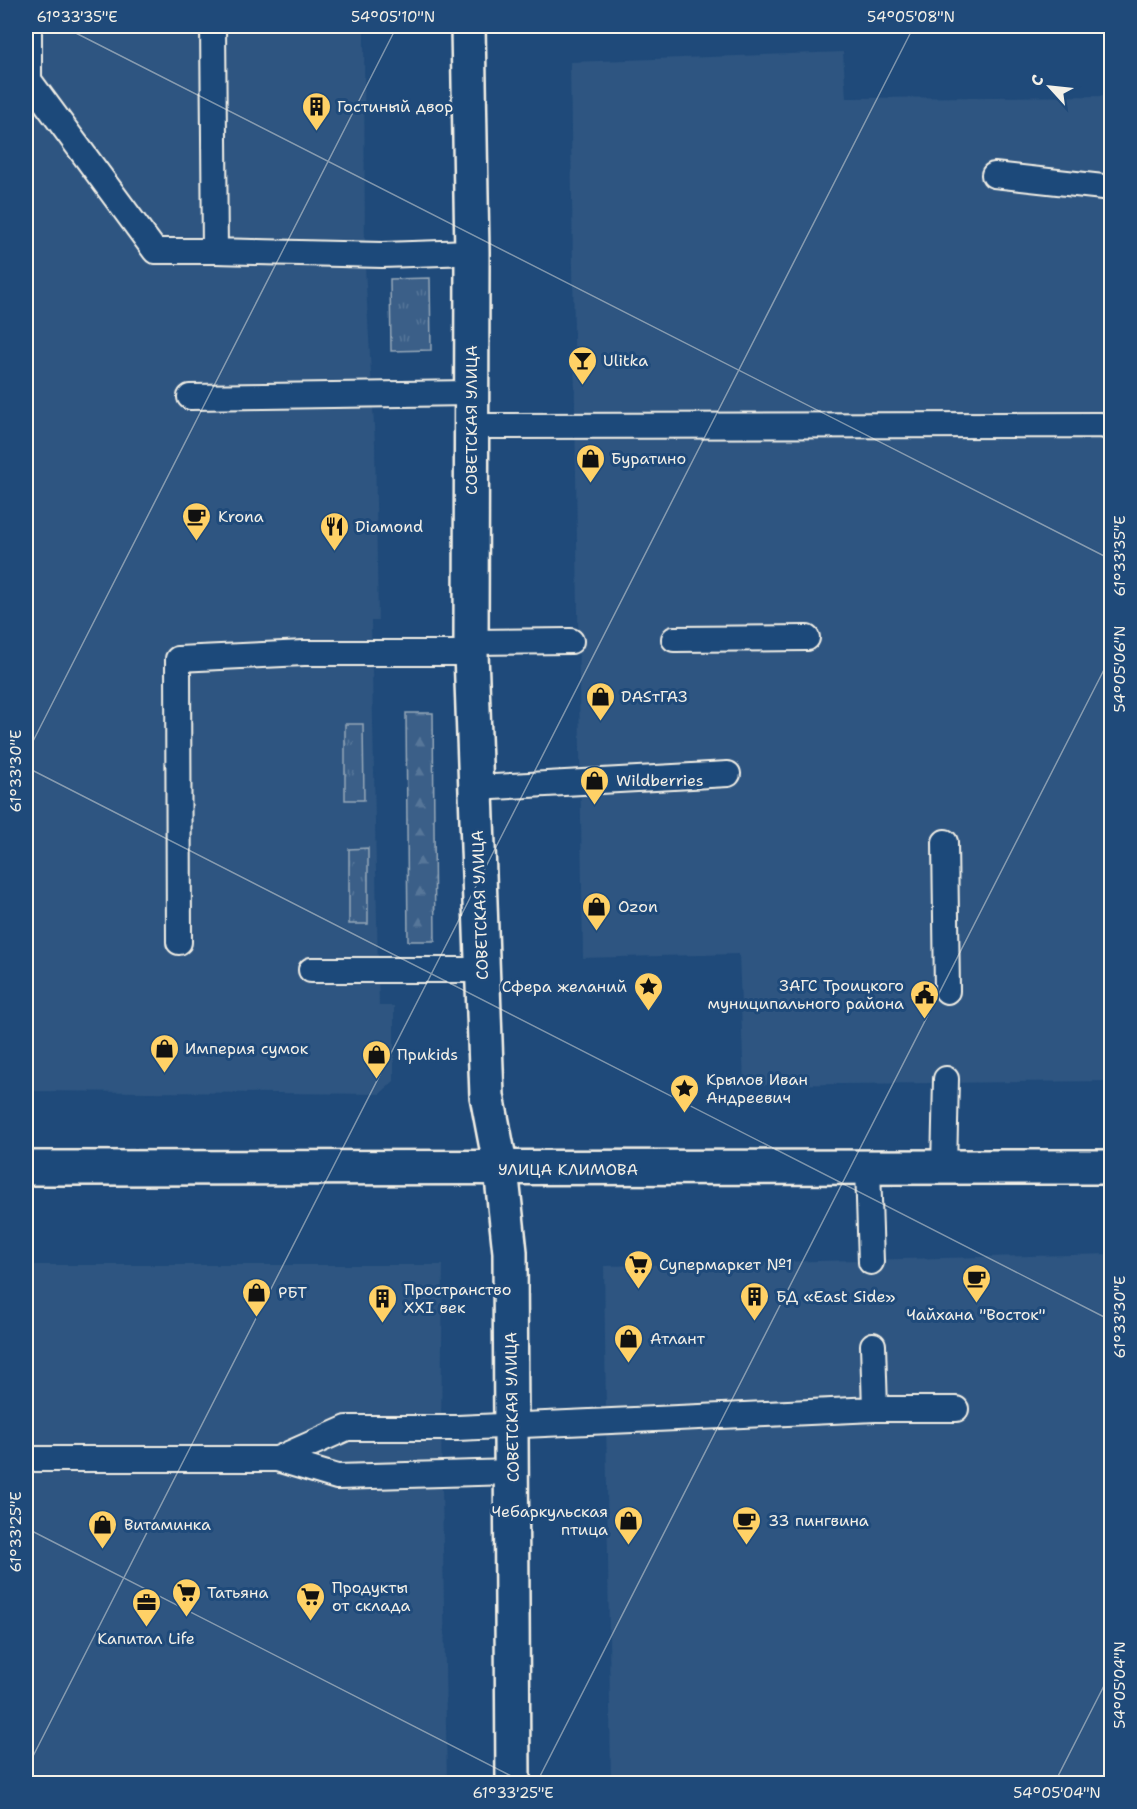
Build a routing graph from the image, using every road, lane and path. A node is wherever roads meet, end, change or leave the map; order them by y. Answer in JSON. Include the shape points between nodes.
{"nodes":[{"id":1,"x":29,"y":26,"type":"edge"},
{"id":2,"x":213,"y":26,"type":"edge"},
{"id":3,"x":468,"y":26,"type":"edge"},
{"id":4,"x":993,"y":175,"type":"dead end"},
{"id":5,"x":1112,"y":188,"type":"edge"},
{"id":6,"x":215,"y":251,"type":"junction"},
{"id":7,"x":472,"y":252,"type":"junction"},
{"id":8,"x":471,"y":393,"type":"junction"},
{"id":9,"x":190,"y":397,"type":"dead end"},
{"id":10,"x":472,"y":426,"type":"junction"},
{"id":11,"x":1112,"y":428,"type":"edge"},
{"id":12,"x":807,"y":638,"type":"dead end"},
{"id":13,"x":674,"y":639,"type":"dead end"},
{"id":14,"x":571,"y":641,"type":"dead end"},
{"id":15,"x":471,"y":647,"type":"junction"},
{"id":16,"x":729,"y":774,"type":"dead end"},
{"id":17,"x":476,"y":788,"type":"junction"},
{"id":18,"x":945,"y":842,"type":"dead end"},
{"id":19,"x":179,"y":942,"type":"dead end"},
{"id":20,"x":311,"y":970,"type":"dead end"},
{"id":21,"x":482,"y":970,"type":"junction"},
{"id":22,"x":948,"y":991,"type":"dead end"},
{"id":23,"x":946,"y":1078,"type":"dead end"},
{"id":24,"x":1112,"y":1167,"type":"edge"},
{"id":25,"x":26,"y":1168,"type":"edge"},
{"id":26,"x":868,"y":1168,"type":"junction"},
{"id":27,"x":944,"y":1168,"type":"junction"},
{"id":28,"x":501,"y":1169,"type":"junction"},
{"id":29,"x":871,"y":1262,"type":"dead end"},
{"id":30,"x":873,"y":1345,"type":"dead end"},
{"id":31,"x":875,"y":1408,"type":"junction"},
{"id":32,"x":956,"y":1409,"type":"dead end"},
{"id":33,"x":513,"y":1426,"type":"junction"},
{"id":34,"x":26,"y":1459,"type":"edge"},
{"id":35,"x":277,"y":1459,"type":"junction"},
{"id":36,"x":512,"y":1472,"type":"junction"},
{"id":37,"x":513,"y":1784,"type":"edge"}],
"edges":[{"from":1,"to":6,"type":"lane","via":[[29,80],[155,251]]},
{"from":2,"to":6,"type":"lane"},
{"from":3,"to":7,"type":"street","name":"СОВЕТСКАЯ УЛИЦА"},
{"from":4,"to":5,"type":"lane"},
{"from":6,"to":7,"type":"lane","via":[[382,255]]},
{"from":7,"to":8,"type":"street","name":"СОВЕТСКАЯ УЛИЦА"},
{"from":8,"to":9,"type":"lane"},
{"from":8,"to":10,"type":"street","name":"СОВЕТСКАЯ УЛИЦА"},
{"from":10,"to":11,"type":"lane"},
{"from":10,"to":15,"type":"street","name":"СОВЕТСКАЯ УЛИЦА"},
{"from":12,"to":13,"type":"lane"},
{"from":14,"to":15,"type":"lane"},
{"from":15,"to":17,"type":"street","name":"СОВЕТСКАЯ УЛИЦА"},
{"from":15,"to":19,"type":"lane","via":[[178,659]]},
{"from":16,"to":17,"type":"lane"},
{"from":17,"to":21,"type":"street","name":"СОВЕТСКАЯ УЛИЦА"},
{"from":18,"to":22,"type":"lane"},
{"from":20,"to":21,"type":"lane"},
{"from":21,"to":28,"type":"street","name":"СОВЕТСКАЯ УЛИЦА","via":[[487,1096]]},
{"from":23,"to":27,"type":"lane"},
{"from":24,"to":27,"type":"street","name":"УЛИЦА КЛИМОВА"},
{"from":25,"to":28,"type":"street","name":"УЛИЦА КЛИМОВА"},
{"from":26,"to":27,"type":"street","name":"УЛИЦА КЛИМОВА"},
{"from":26,"to":28,"type":"street","name":"УЛИЦА КЛИМОВА"},
{"from":26,"to":29,"type":"lane"},
{"from":28,"to":33,"type":"street","name":"СОВЕТСКАЯ УЛИЦА","via":[[510,1252]]},
{"from":30,"to":31,"type":"lane"},
{"from":31,"to":32,"type":"lane"},
{"from":31,"to":33,"type":"lane"},
{"from":33,"to":35,"type":"lane","via":[[347,1428]]},
{"from":33,"to":36,"type":"street","name":"СОВЕТСКАЯ УЛИЦА"},
{"from":34,"to":35,"type":"lane"},
{"from":35,"to":36,"type":"lane","via":[[337,1477]]},
{"from":36,"to":37,"type":"street","name":"СОВЕТСКАЯ УЛИЦА"}]}
